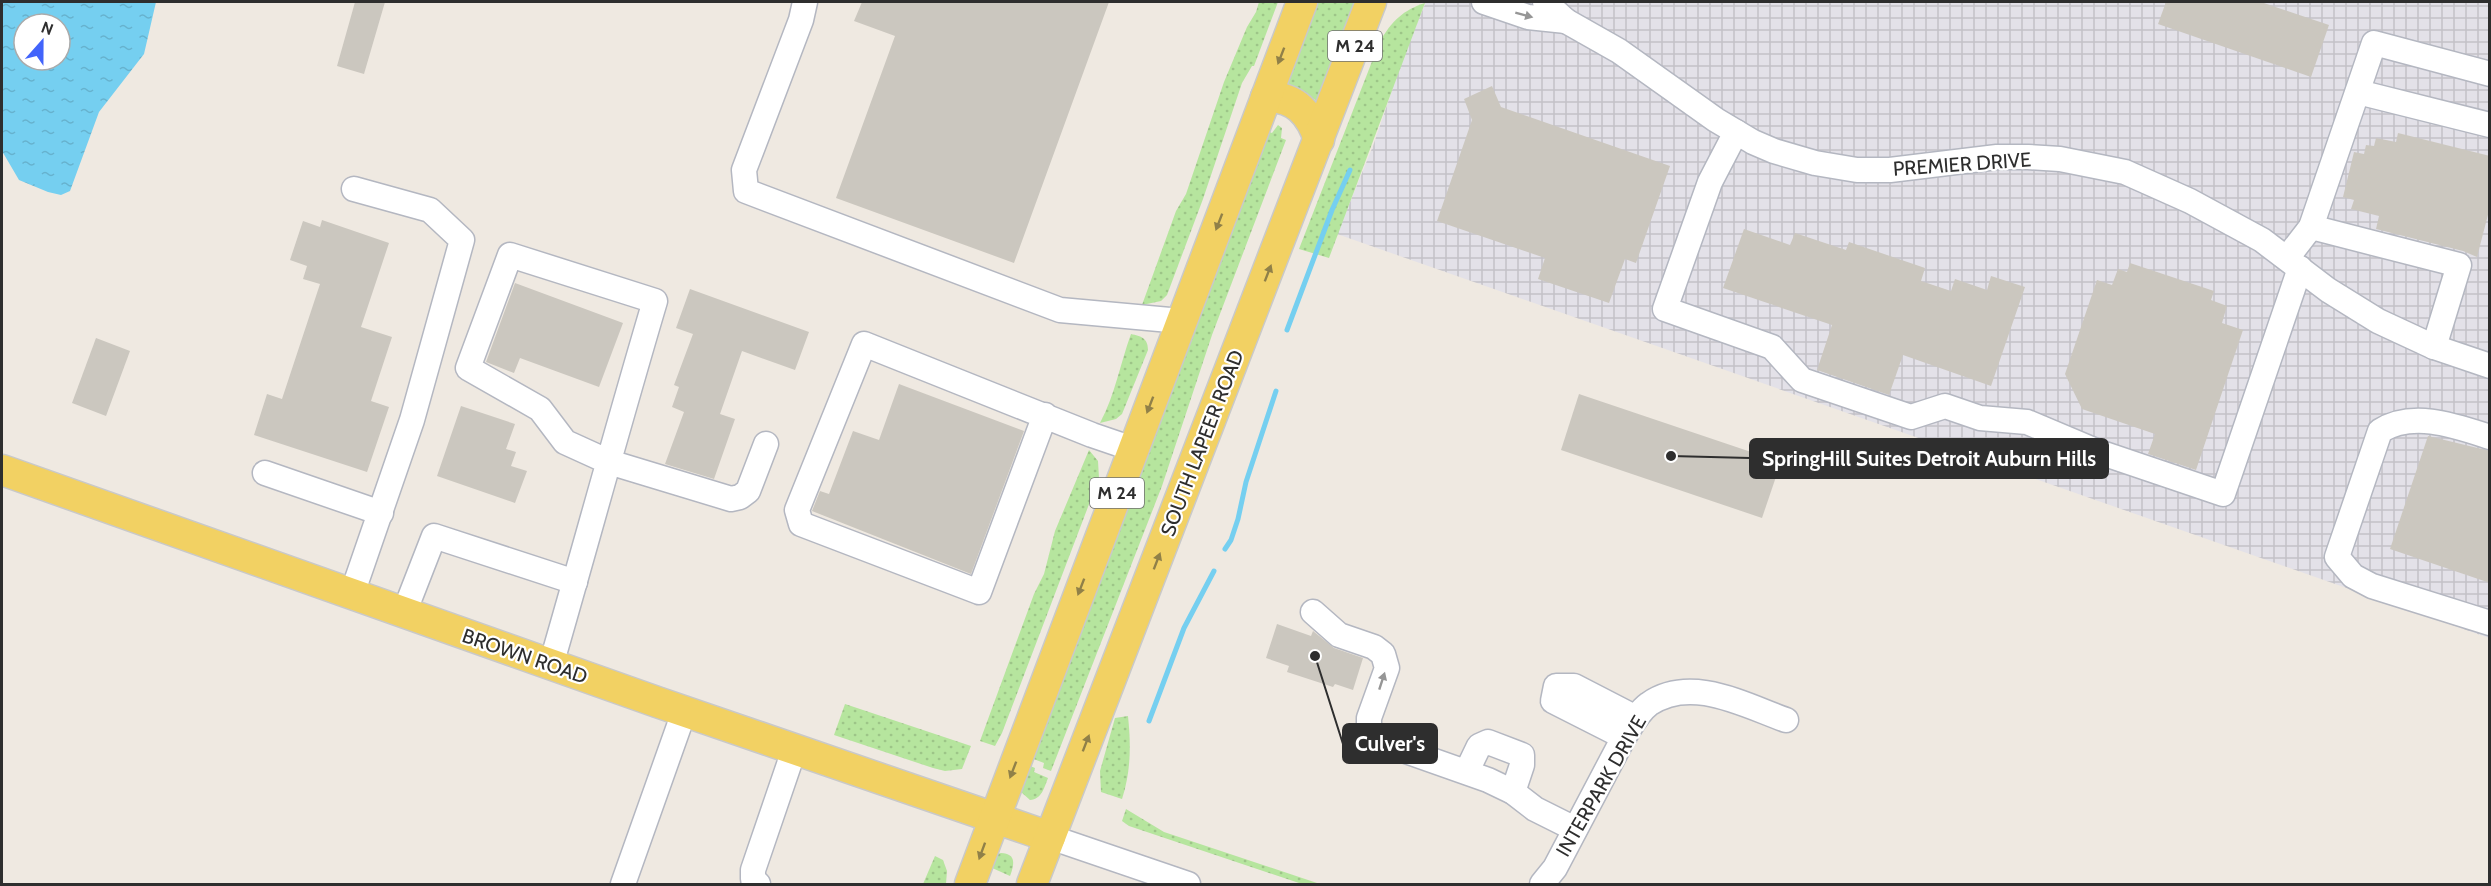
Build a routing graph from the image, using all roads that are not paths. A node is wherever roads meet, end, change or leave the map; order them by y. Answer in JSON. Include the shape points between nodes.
{"nodes":[{"id":1,"x":805,"y":2,"type":"edge"},
{"id":2,"x":1302,"y":2,"type":"edge"},
{"id":3,"x":1371,"y":2,"type":"edge"},
{"id":4,"x":1484,"y":2,"type":"edge"},
{"id":5,"x":1545,"y":2,"type":"edge"},
{"id":6,"x":1566,"y":21,"type":"junction"},
{"id":7,"x":2490,"y":74,"type":"edge"},
{"id":8,"x":2358,"y":92,"type":"junction"},
{"id":9,"x":1266,"y":98,"type":"junction"},
{"id":10,"x":2490,"y":125,"type":"edge"},
{"id":11,"x":1736,"y":132,"type":"junction"},
{"id":12,"x":1319,"y":140,"type":"junction"},
{"id":13,"x":354,"y":189,"type":"dead end"},
{"id":14,"x":2311,"y":227,"type":"junction"},
{"id":15,"x":2293,"y":263,"type":"junction"},
{"id":16,"x":1181,"y":321,"type":"junction"},
{"id":17,"x":2434,"y":347,"type":"junction"},
{"id":18,"x":2490,"y":366,"type":"edge"},
{"id":19,"x":1045,"y":415,"type":"junction"},
{"id":20,"x":2490,"y":437,"type":"edge"},
{"id":21,"x":766,"y":444,"type":"dead end"},
{"id":22,"x":1133,"y":449,"type":"junction"},
{"id":23,"x":609,"y":462,"type":"junction"},
{"id":24,"x":2,"y":470,"type":"edge"},
{"id":25,"x":265,"y":473,"type":"dead end"},
{"id":26,"x":381,"y":513,"type":"junction"},
{"id":27,"x":575,"y":582,"type":"junction"},
{"id":28,"x":352,"y":594,"type":"junction"},
{"id":29,"x":1313,"y":612,"type":"dead end"},
{"id":30,"x":404,"y":613,"type":"junction"},
{"id":31,"x":2490,"y":623,"type":"edge"},
{"id":32,"x":551,"y":665,"type":"junction"},
{"id":33,"x":684,"y":712,"type":"junction"},
{"id":34,"x":1786,"y":720,"type":"dead end"},
{"id":35,"x":794,"y":750,"type":"junction"},
{"id":36,"x":1467,"y":771,"type":"junction"},
{"id":37,"x":1513,"y":792,"type":"junction"},
{"id":38,"x":994,"y":818,"type":"junction"},
{"id":39,"x":1575,"y":829,"type":"junction"},
{"id":40,"x":1050,"y":837,"type":"junction"},
{"id":41,"x":1550,"y":879,"type":"edge"},
{"id":42,"x":623,"y":885,"type":"edge"},
{"id":43,"x":759,"y":885,"type":"edge"},
{"id":44,"x":970,"y":885,"type":"edge"},
{"id":45,"x":1032,"y":885,"type":"edge"},
{"id":46,"x":1188,"y":885,"type":"edge"}],
"edges":[{"from":1,"to":16,"type":"street","via":[[744,170],[746,191],[1060,310]]},
{"from":2,"to":9,"type":"main road","number":"M 24","one_way":true},
{"from":3,"to":12,"type":"main road","name":"SOUTH LAPEER ROAD","number":"M 24"},
{"from":4,"to":6,"type":"street","name":"PREMIER DRIVE","one_way":true,"via":[[1528,18]]},
{"from":5,"to":6,"type":"street","name":"PREMIER DRIVE"},
{"from":6,"to":11,"type":"street","name":"PREMIER DRIVE","via":[[1619,51]]},
{"from":7,"to":8,"type":"street","via":[[2374,43]]},
{"from":8,"to":10,"type":"street"},
{"from":8,"to":14,"type":"street"},
{"from":9,"to":12,"type":"main road","via":[[1276,97],[1308,113]]},
{"from":9,"to":16,"type":"main road","number":"M 24","one_way":true},
{"from":11,"to":15,"type":"street","name":"PREMIER DRIVE","via":[[1774,152],[1857,170],[2028,157],[2125,172],[2190,201],[2262,240]]},
{"from":11,"to":15,"type":"street","via":[[1710,182],[1665,309],[1772,347],[1802,380],[1911,417],[1945,406],[1980,418],[2026,422],[2096,452],[2223,494]]},
{"from":40,"to":12,"type":"main road","name":"SOUTH LAPEER ROAD","number":"M 24","one_way":true},
{"from":13,"to":26,"type":"street","via":[[430,210],[462,240],[412,420]]},
{"from":14,"to":15,"type":"street"},
{"from":14,"to":17,"type":"street","via":[[2459,265]]},
{"from":15,"to":17,"type":"street","name":"PREMIER DRIVE","via":[[2353,307]]},
{"from":16,"to":22,"type":"main road","number":"M 24","one_way":true},
{"from":17,"to":18,"type":"street","name":"PREMIER DRIVE"},
{"from":19,"to":19,"type":"street","via":[[864,344],[797,510],[801,524],[979,592]]},
{"from":19,"to":22,"type":"street"},
{"from":20,"to":31,"type":"street","via":[[2442,422],[2392,423],[2380,431],[2337,557],[2353,576],[2372,586]]},
{"from":21,"to":23,"type":"street","via":[[748,491],[731,499]]},
{"from":22,"to":38,"type":"main road","number":"M 24","one_way":true},
{"from":23,"to":23,"type":"street","via":[[655,301],[510,255],[468,368],[540,409],[565,442]]},
{"from":23,"to":27,"type":"street"},
{"from":24,"to":28,"type":"main road","name":"BROWN ROAD"},
{"from":25,"to":26,"type":"street"},
{"from":26,"to":28,"type":"street"},
{"from":27,"to":30,"type":"street","via":[[434,536]]},
{"from":27,"to":32,"type":"street"},
{"from":28,"to":30,"type":"main road","name":"BROWN ROAD"},
{"from":36,"to":29,"type":"street","one_way":true,"via":[[1369,738],[1370,718],[1387,668],[1383,654],[1339,635]]},
{"from":30,"to":32,"type":"main road","name":"BROWN ROAD"},
{"from":32,"to":33,"type":"main road","name":"BROWN ROAD"},
{"from":33,"to":35,"type":"main road","name":"BROWN ROAD"},
{"from":33,"to":42,"type":"street"},
{"from":34,"to":39,"type":"street","name":"INTERPARK DRIVE","via":[[1697,691],[1664,696],[1648,705],[1630,727]]},
{"from":35,"to":38,"type":"main road","name":"BROWN ROAD"},
{"from":35,"to":43,"type":"street","via":[[753,870],[753,879]]},
{"from":36,"to":37,"type":"street"},
{"from":36,"to":37,"type":"street","via":[[1479,746],[1488,741],[1522,755]]},
{"from":37,"to":39,"type":"street","via":[[1535,809]]},
{"from":38,"to":40,"type":"main road","name":"BROWN ROAD"},
{"from":38,"to":44,"type":"main road","number":"M 24","one_way":true},
{"from":39,"to":41,"type":"street","name":"INTERPARK DRIVE"},
{"from":40,"to":45,"type":"main road","name":"SOUTH LAPEER ROAD","number":"M 24"},
{"from":40,"to":46,"type":"street"}]}
